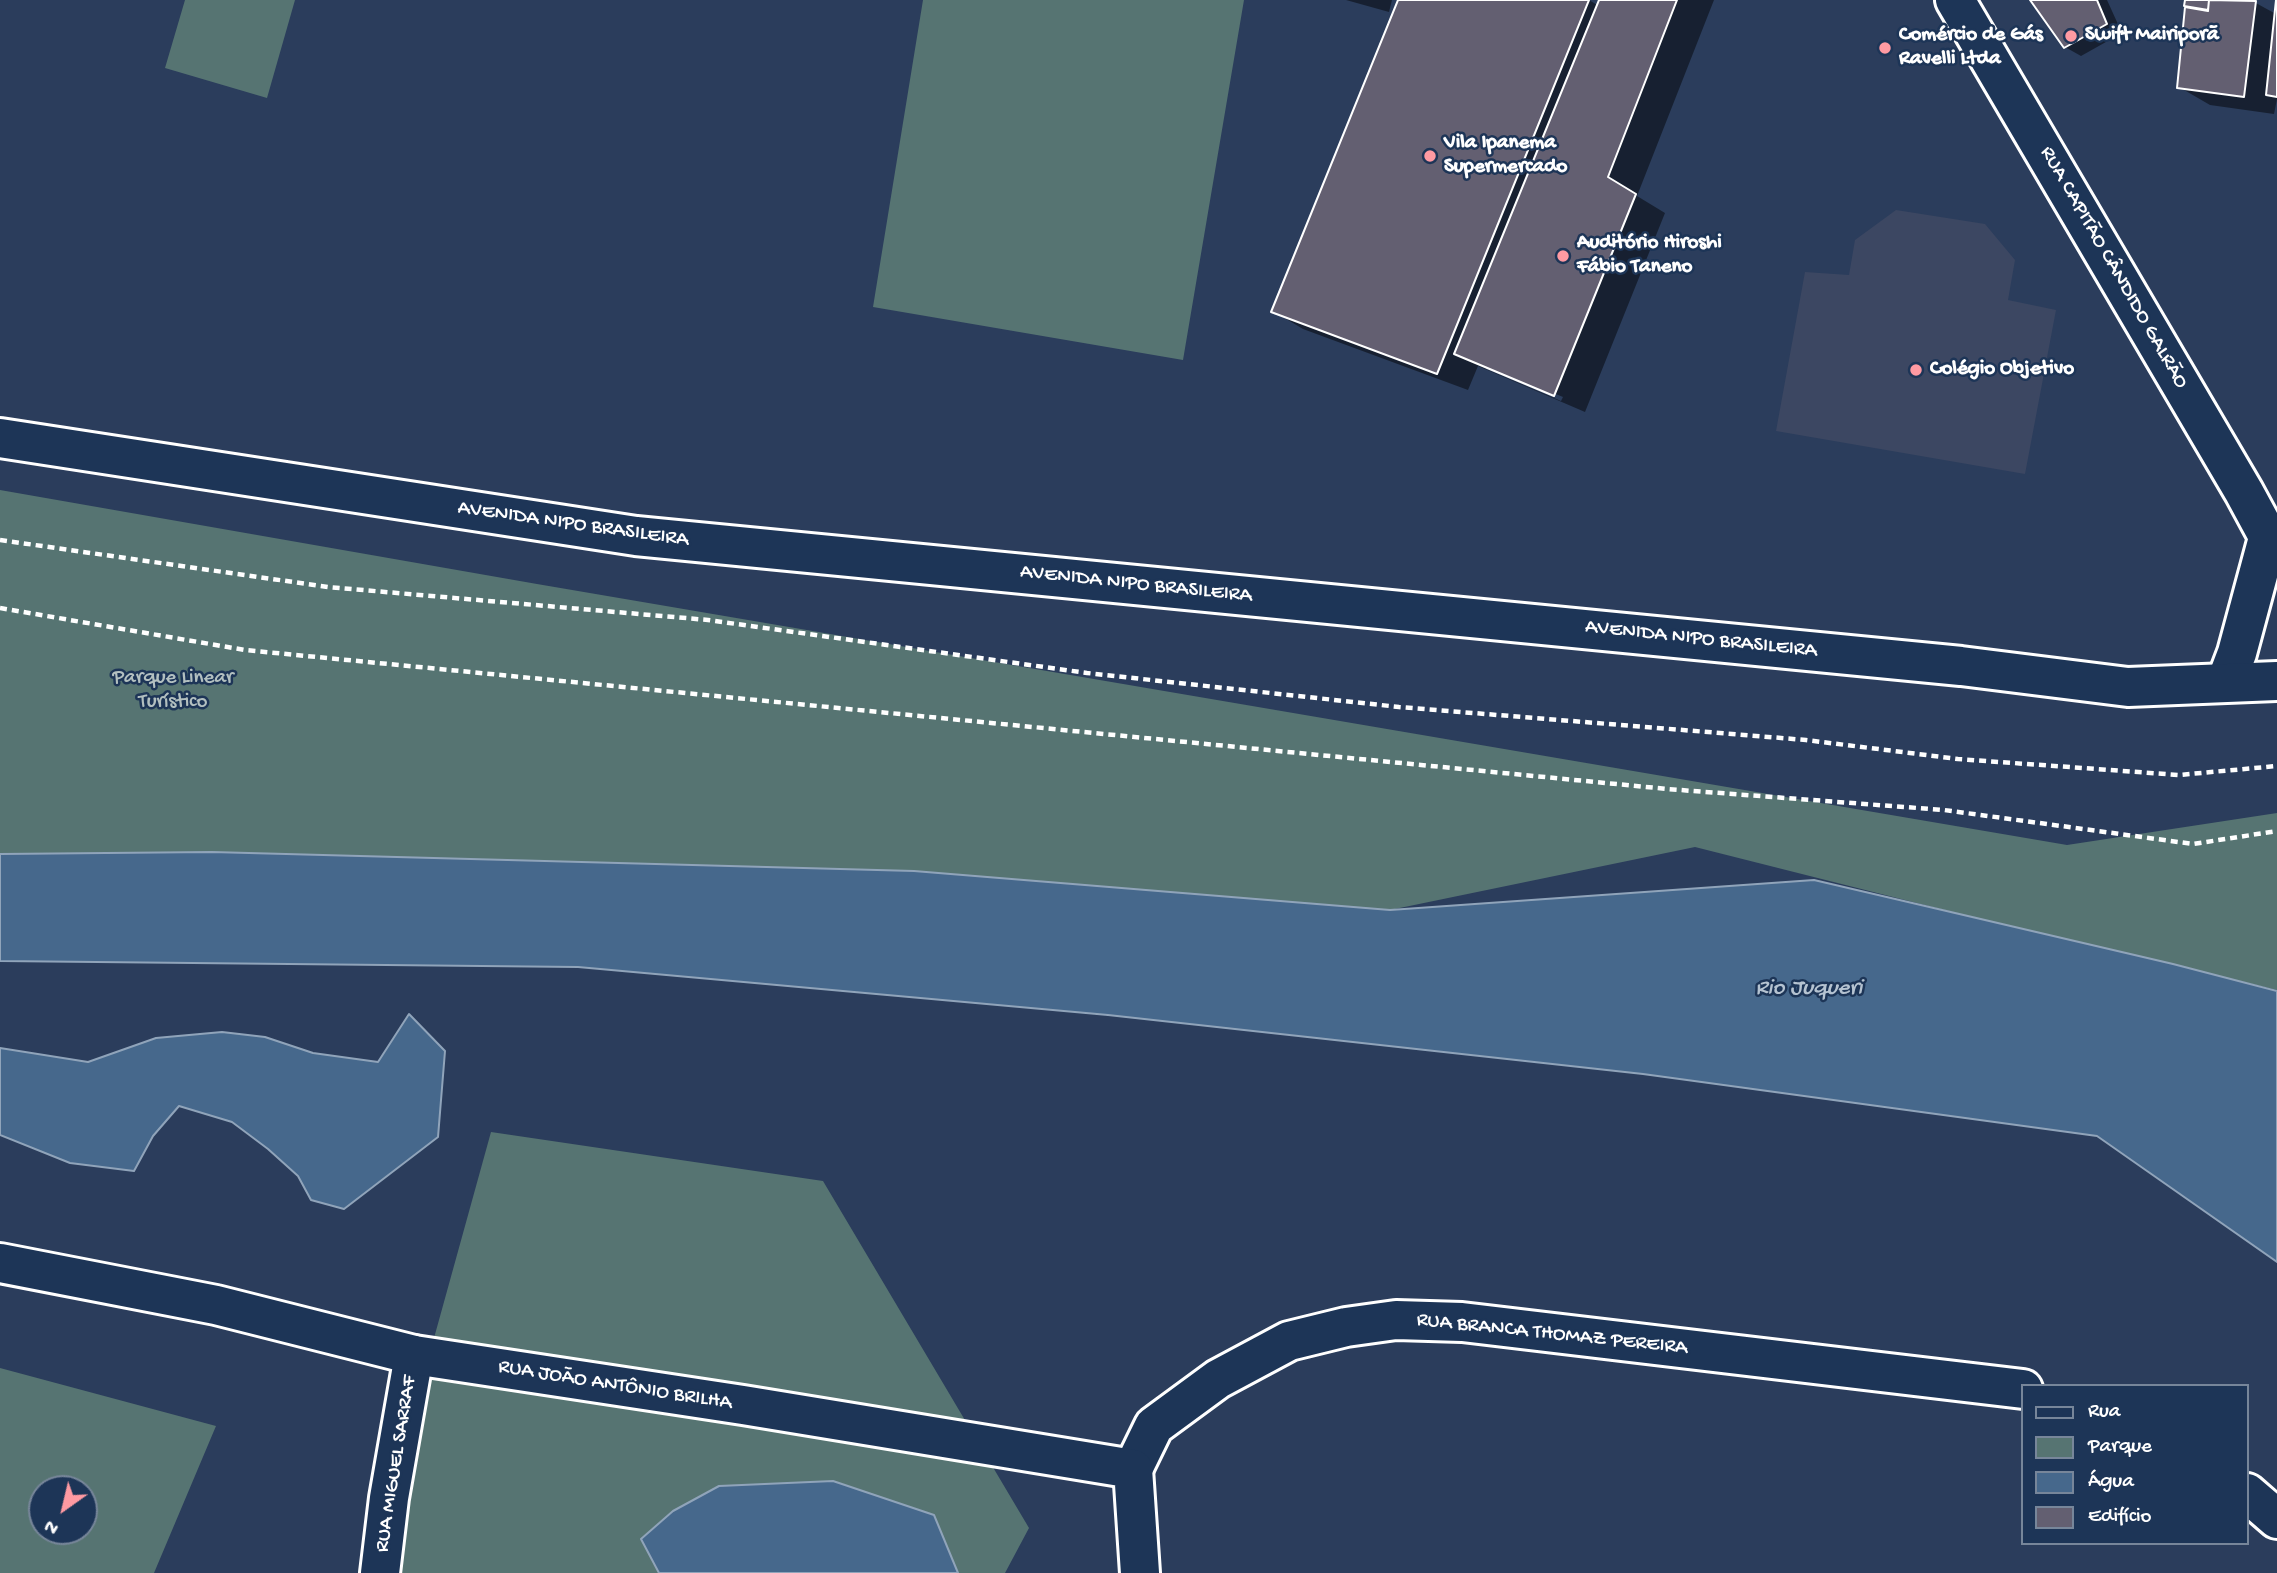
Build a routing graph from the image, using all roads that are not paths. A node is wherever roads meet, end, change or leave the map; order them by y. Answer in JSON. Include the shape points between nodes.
{"nodes":[{"id":1,"x":1955,"y":0,"type":"edge"},
{"id":2,"x":0,"y":438,"type":"edge"},
{"id":3,"x":2272,"y":545,"type":"edge"},
{"id":4,"x":2277,"y":681,"type":"edge"},
{"id":5,"x":2226,"y":682,"type":"junction"},
{"id":6,"x":0,"y":1264,"type":"edge"},
{"id":7,"x":415,"y":1355,"type":"junction"},
{"id":8,"x":2022,"y":1389,"type":"edge"},
{"id":9,"x":1133,"y":1469,"type":"junction"},
{"id":10,"x":2249,"y":1495,"type":"edge"},
{"id":11,"x":2277,"y":1519,"type":"edge"},
{"id":12,"x":380,"y":1573,"type":"edge"},
{"id":13,"x":1140,"y":1573,"type":"edge"}],
"edges":[{"from":1,"to":3,"type":"street","name":"RUA CAPITÃO CÂNDIDO GALRÃO"},
{"from":2,"to":5,"type":"street","name":"AVENIDA NIPO BRASILEIRA","via":[[636,536],[1947,664],[2128,687]]},
{"from":3,"to":5,"type":"street","name":"RUA CAPITÃO CÂNDIDO GALRÃO"},
{"from":4,"to":5,"type":"street","name":"AVENIDA NIPO BRASILEIRA"},
{"from":6,"to":7,"type":"street","name":"RUA JOÃO ANTÔNIO BRILHA","via":[[216,1305]]},
{"from":7,"to":9,"type":"street","name":"RUA JOÃO ANTÔNIO BRILHA"},
{"from":7,"to":12,"type":"street","name":"RUA MIGUEL SARRAF"},
{"from":8,"to":9,"type":"street","name":"RUA BRANCA THOMAZ PEREIRA","via":[[1462,1322],[1396,1320],[1289,1341],[1218,1379],[1154,1426]]},
{"from":9,"to":13,"type":"street"},
{"from":10,"to":11,"type":"street"}]}
